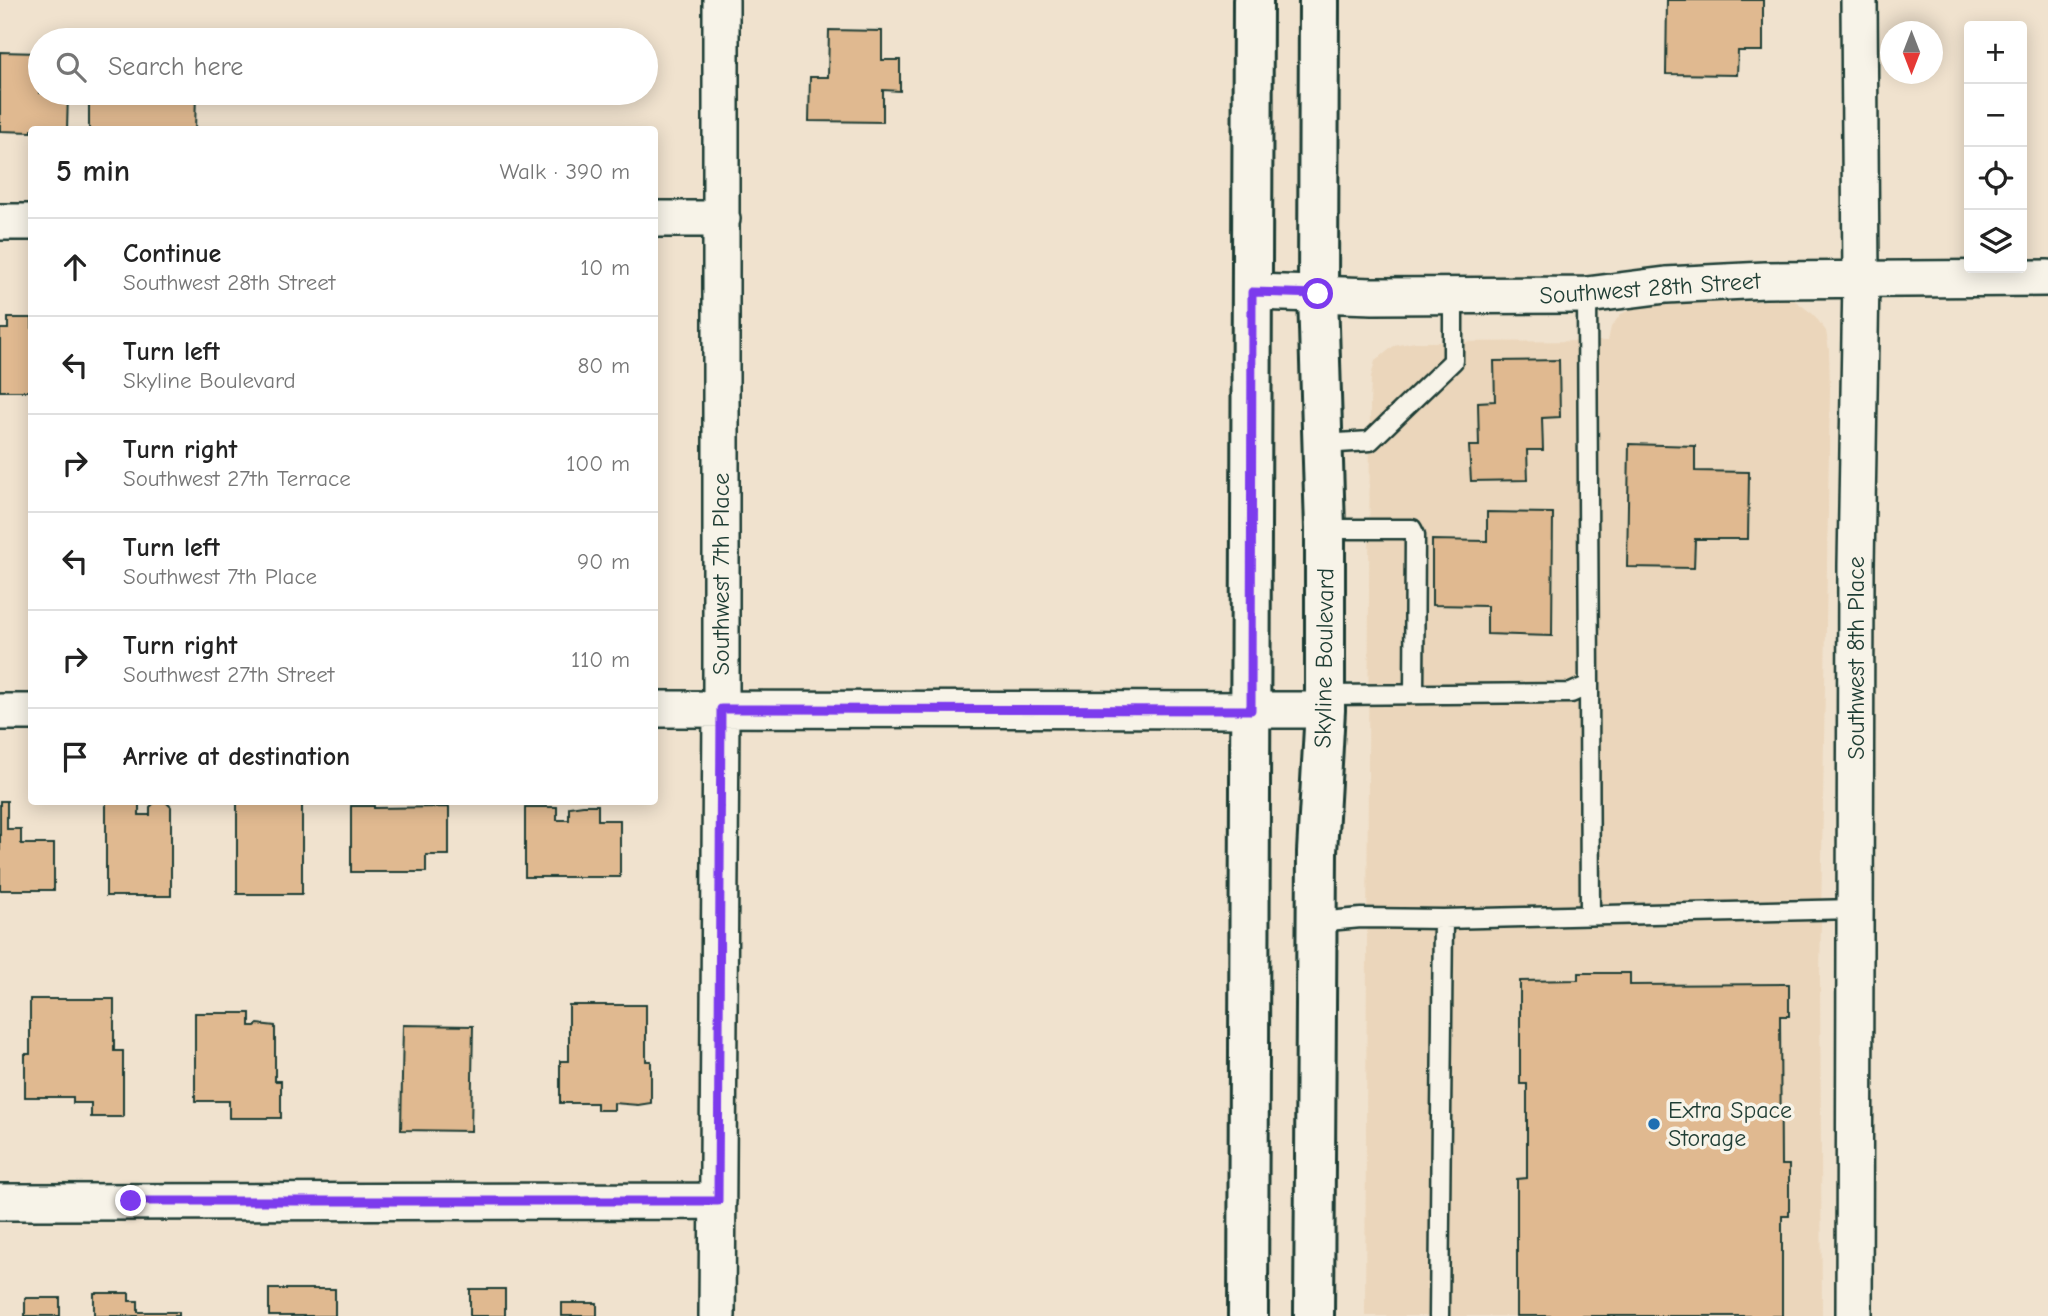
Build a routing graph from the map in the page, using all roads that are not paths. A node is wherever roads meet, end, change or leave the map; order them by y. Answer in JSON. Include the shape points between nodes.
{"nodes":[{"id":1,"x":721,"y":0,"type":"edge"},
{"id":2,"x":1253,"y":0,"type":"edge"},
{"id":3,"x":1319,"y":0,"type":"edge"},
{"id":4,"x":1859,"y":0,"type":"edge"},
{"id":5,"x":658,"y":219,"type":"edge"},
{"id":6,"x":722,"y":219,"type":"junction"},
{"id":7,"x":0,"y":222,"type":"edge"},
{"id":8,"x":28,"y":222,"type":"edge"},
{"id":9,"x":2048,"y":278,"type":"edge"},
{"id":10,"x":1861,"y":279,"type":"junction"},
{"id":11,"x":1252,"y":292,"type":"junction"},
{"id":12,"x":1318,"y":294,"type":"junction"},
{"id":13,"x":1587,"y":295,"type":"junction"},
{"id":14,"x":1454,"y":296,"type":"junction"},
{"id":15,"x":1323,"y":444,"type":"junction"},
{"id":16,"x":1325,"y":529,"type":"junction"},
{"id":17,"x":1588,"y":685,"type":"junction"},
{"id":18,"x":1421,"y":694,"type":"junction"},
{"id":19,"x":1325,"y":702,"type":"junction"},
{"id":20,"x":658,"y":709,"type":"edge"},
{"id":21,"x":721,"y":709,"type":"junction"},
{"id":22,"x":1251,"y":710,"type":"junction"},
{"id":23,"x":0,"y":712,"type":"edge"},
{"id":24,"x":28,"y":712,"type":"edge"},
{"id":25,"x":1855,"y":909,"type":"junction"},
{"id":26,"x":1590,"y":915,"type":"junction"},
{"id":27,"x":1443,"y":919,"type":"junction"},
{"id":28,"x":1317,"y":922,"type":"junction"},
{"id":29,"x":718,"y":1201,"type":"junction"},
{"id":30,"x":0,"y":1202,"type":"edge"},
{"id":31,"x":717,"y":1316,"type":"edge"},
{"id":32,"x":1248,"y":1316,"type":"edge"},
{"id":33,"x":1314,"y":1316,"type":"edge"},
{"id":34,"x":1439,"y":1316,"type":"edge"},
{"id":35,"x":1854,"y":1316,"type":"edge"}],
"edges":[{"from":1,"to":6,"type":"street","name":"Southwest 7th Place"},
{"from":2,"to":11,"type":"street"},
{"from":3,"to":12,"type":"street","name":"Skyline Boulevard"},
{"from":4,"to":10,"type":"street","name":"Southwest 8th Place"},
{"from":5,"to":6,"type":"street"},
{"from":6,"to":21,"type":"street","name":"Southwest 7th Place"},
{"from":7,"to":8,"type":"street"},
{"from":9,"to":10,"type":"street","name":"Southwest 28th Street"},
{"from":10,"to":13,"type":"street","name":"Southwest 28th Street","via":[[1666,285]]},
{"from":10,"to":25,"type":"street","name":"Southwest 8th Place"},
{"from":11,"to":12,"type":"street","name":"Southwest 28th Street"},
{"from":11,"to":22,"type":"street"},
{"from":12,"to":14,"type":"street","name":"Southwest 28th Street"},
{"from":12,"to":15,"type":"street","name":"Skyline Boulevard"},
{"from":13,"to":14,"type":"street","name":"Southwest 28th Street"},
{"from":13,"to":17,"type":"lane"},
{"from":14,"to":15,"type":"lane","via":[[1454,361],[1370,441]]},
{"from":15,"to":16,"type":"street","name":"Skyline Boulevard"},
{"from":16,"to":18,"type":"lane","via":[[1412,529]]},
{"from":16,"to":19,"type":"street","name":"Skyline Boulevard"},
{"from":17,"to":18,"type":"lane","via":[[1572,693]]},
{"from":17,"to":26,"type":"lane"},
{"from":18,"to":19,"type":"lane"},
{"from":19,"to":22,"type":"street"},
{"from":19,"to":28,"type":"street","name":"Skyline Boulevard"},
{"from":20,"to":21,"type":"street"},
{"from":21,"to":22,"type":"street"},
{"from":21,"to":29,"type":"street","name":"Southwest 7th Place"},
{"from":22,"to":32,"type":"street"},
{"from":23,"to":24,"type":"street"},
{"from":25,"to":26,"type":"lane"},
{"from":25,"to":35,"type":"street","name":"Southwest 8th Place"},
{"from":26,"to":27,"type":"lane"},
{"from":27,"to":28,"type":"lane"},
{"from":27,"to":34,"type":"lane"},
{"from":28,"to":33,"type":"street","name":"Skyline Boulevard"},
{"from":29,"to":30,"type":"street"},
{"from":29,"to":31,"type":"street","name":"Southwest 7th Place"}]}
